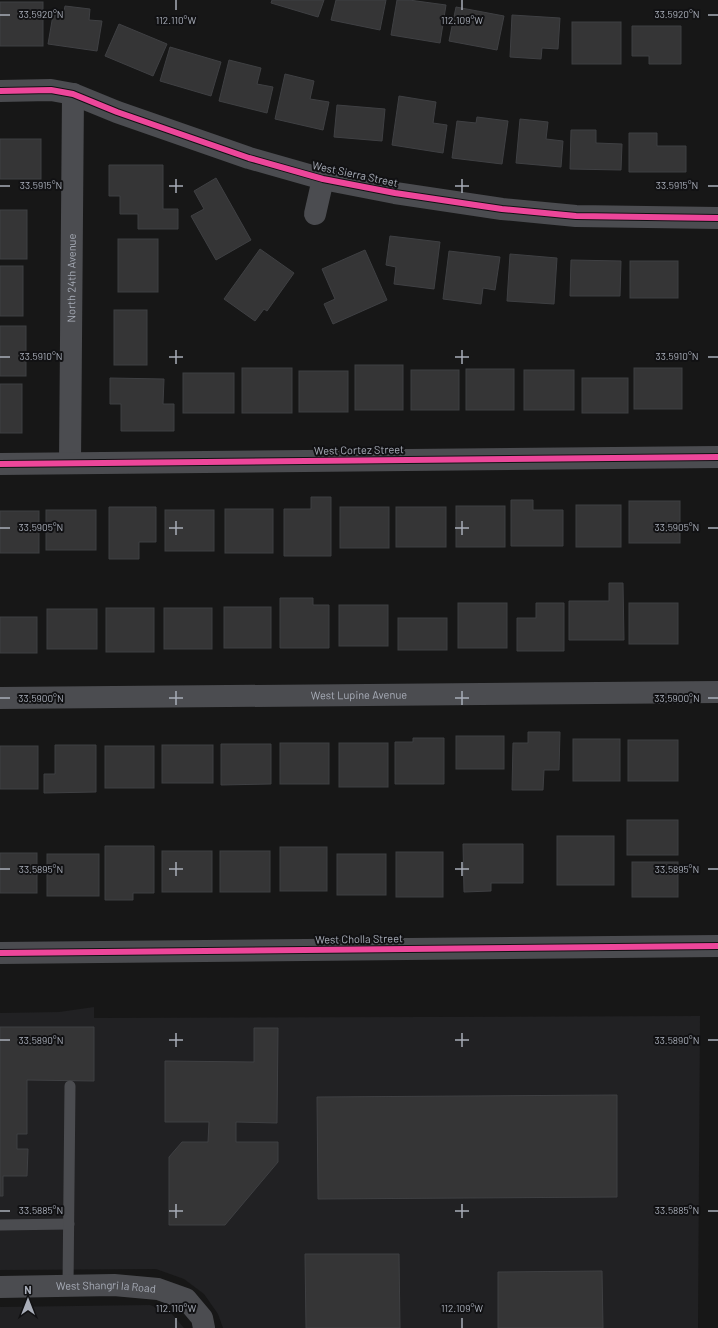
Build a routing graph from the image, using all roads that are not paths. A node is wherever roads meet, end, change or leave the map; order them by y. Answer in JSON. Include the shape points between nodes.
{"nodes":[{"id":1,"x":0,"y":90,"type":"edge"},
{"id":2,"x":73,"y":94,"type":"junction"},
{"id":3,"x":323,"y":179,"type":"junction"},
{"id":4,"x":315,"y":214,"type":"dead end"},
{"id":5,"x":718,"y":218,"type":"edge"},
{"id":6,"x":718,"y":457,"type":"edge"},
{"id":7,"x":70,"y":463,"type":"junction"},
{"id":8,"x":0,"y":464,"type":"edge"},
{"id":9,"x":718,"y":692,"type":"edge"},
{"id":10,"x":0,"y":698,"type":"edge"},
{"id":11,"x":718,"y":946,"type":"edge"},
{"id":12,"x":0,"y":953,"type":"edge"},
{"id":13,"x":70,"y":1086,"type":"dead end"},
{"id":14,"x":69,"y":1224,"type":"junction"},
{"id":15,"x":0,"y":1225,"type":"edge"},
{"id":16,"x":68,"y":1286,"type":"junction"},
{"id":17,"x":0,"y":1287,"type":"edge"},
{"id":18,"x":204,"y":1328,"type":"edge"}],
"edges":[{"from":1,"to":2,"type":"street","name":"West Sierra Street","via":[[51,90]]},
{"from":2,"to":3,"type":"street","name":"West Sierra Street","via":[[248,158]]},
{"from":2,"to":7,"type":"street","name":"North 24th Avenue"},
{"from":3,"to":4,"type":"street","name":"West Sierra Street"},
{"from":3,"to":5,"type":"street","name":"West Sierra Street","via":[[502,209],[576,216]]},
{"from":6,"to":7,"type":"street","name":"West Cortez Street"},
{"from":7,"to":8,"type":"street","name":"West Cortez Street"},
{"from":9,"to":10,"type":"street","name":"West Lupine Avenue"},
{"from":11,"to":12,"type":"street","name":"West Cholla Street"},
{"from":13,"to":14,"type":"lane"},
{"from":14,"to":15,"type":"lane"},
{"from":14,"to":16,"type":"lane"},
{"from":16,"to":17,"type":"street","name":"West Shangri la Road"},
{"from":16,"to":18,"type":"street","name":"West Shangri la Road","via":[[158,1289],[186,1299],[202,1318]]}]}
